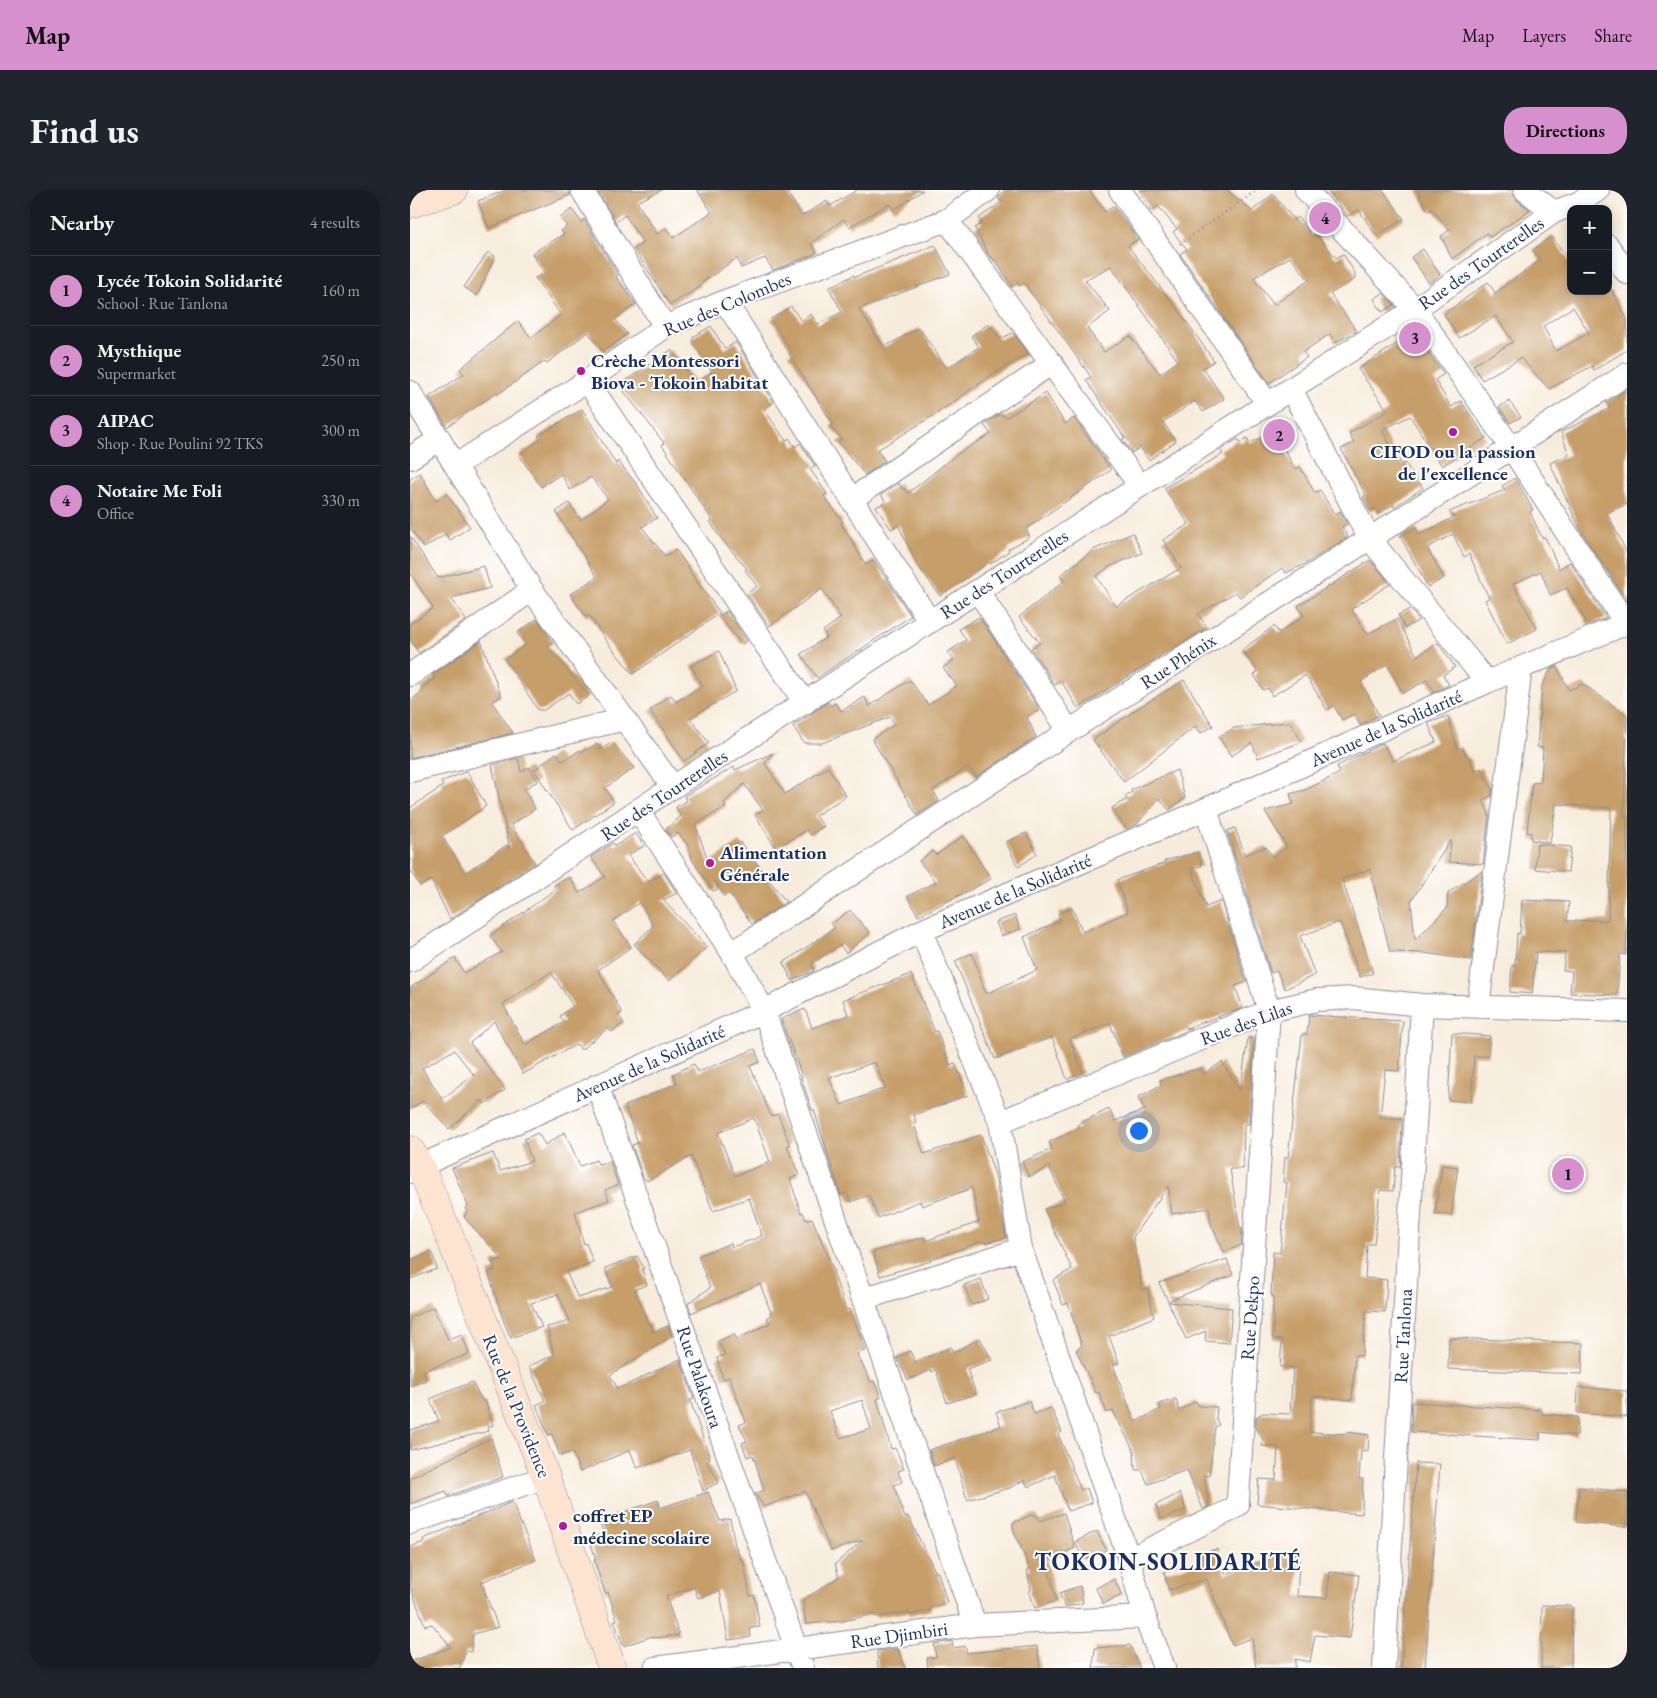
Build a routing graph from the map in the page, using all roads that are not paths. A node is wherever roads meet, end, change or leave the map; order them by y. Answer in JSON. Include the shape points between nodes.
{"nodes":[{"id":1,"x":454,"y":190,"type":"edge"},
{"id":2,"x":582,"y":190,"type":"edge"},
{"id":3,"x":988,"y":190,"type":"edge"},
{"id":4,"x":1120,"y":190,"type":"edge"},
{"id":5,"x":1306,"y":190,"type":"edge"},
{"id":6,"x":1525,"y":190,"type":"edge"},
{"id":7,"x":1598,"y":190,"type":"edge"},
{"id":8,"x":410,"y":204,"type":"edge"},
{"id":9,"x":1581,"y":205,"type":"edge"},
{"id":10,"x":1567,"y":209,"type":"edge"},
{"id":11,"x":1554,"y":212,"type":"junction"},
{"id":12,"x":947,"y":220,"type":"junction"},
{"id":13,"x":1611,"y":250,"type":"edge"},
{"id":14,"x":1627,"y":272,"type":"edge"},
{"id":15,"x":725,"y":301,"type":"junction"},
{"id":16,"x":1415,"y":309,"type":"junction"},
{"id":17,"x":665,"y":327,"type":"junction"},
{"id":18,"x":1052,"y":363,"type":"junction"},
{"id":19,"x":1627,"y":374,"type":"edge"},
{"id":20,"x":587,"y":381,"type":"junction"},
{"id":21,"x":1291,"y":389,"type":"junction"},
{"id":22,"x":410,"y":392,"type":"edge"},
{"id":23,"x":1267,"y":403,"type":"junction"},
{"id":24,"x":440,"y":439,"type":"junction"},
{"id":25,"x":1512,"y":449,"type":"junction"},
{"id":26,"x":410,"y":458,"type":"edge"},
{"id":27,"x":456,"y":465,"type":"junction"},
{"id":28,"x":1140,"y":486,"type":"junction"},
{"id":29,"x":852,"y":499,"type":"junction"},
{"id":30,"x":1369,"y":538,"type":"junction"},
{"id":31,"x":532,"y":590,"type":"junction"},
{"id":32,"x":978,"y":591,"type":"junction"},
{"id":33,"x":930,"y":622,"type":"junction"},
{"id":34,"x":1627,"y":623,"type":"edge"},
{"id":35,"x":1521,"y":668,"type":"junction"},
{"id":36,"x":410,"y":675,"type":"edge"},
{"id":37,"x":1487,"y":682,"type":"junction"},
{"id":38,"x":805,"y":703,"type":"junction"},
{"id":39,"x":625,"y":719,"type":"junction"},
{"id":40,"x":1068,"y":731,"type":"junction"},
{"id":41,"x":410,"y":771,"type":"edge"},
{"id":42,"x":673,"y":787,"type":"junction"},
{"id":43,"x":1206,"y":809,"type":"junction"},
{"id":44,"x":639,"y":812,"type":"junction"},
{"id":45,"x":921,"y":931,"type":"junction"},
{"id":46,"x":732,"y":953,"type":"junction"},
{"id":47,"x":410,"y":960,"type":"edge"},
{"id":48,"x":1422,"y":1005,"type":"junction"},
{"id":49,"x":1478,"y":1007,"type":"junction"},
{"id":50,"x":764,"y":1011,"type":"junction"},
{"id":51,"x":1269,"y":1011,"type":"junction"},
{"id":52,"x":1627,"y":1011,"type":"edge"},
{"id":53,"x":597,"y":1086,"type":"junction"},
{"id":54,"x":1000,"y":1122,"type":"junction"},
{"id":55,"x":413,"y":1163,"type":"edge"},
{"id":56,"x":1021,"y":1249,"type":"junction"},
{"id":57,"x":863,"y":1299,"type":"junction"},
{"id":58,"x":546,"y":1477,"type":"junction"},
{"id":59,"x":410,"y":1523,"type":"edge"},
{"id":60,"x":1129,"y":1559,"type":"junction"},
{"id":61,"x":1145,"y":1617,"type":"junction"},
{"id":62,"x":975,"y":1626,"type":"junction"},
{"id":63,"x":800,"y":1659,"type":"edge"},
{"id":64,"x":612,"y":1668,"type":"edge"},
{"id":65,"x":655,"y":1668,"type":"edge"},
{"id":66,"x":1164,"y":1668,"type":"edge"},
{"id":67,"x":1384,"y":1668,"type":"edge"}],
"edges":[{"from":1,"to":8,"type":"street"},
{"from":2,"to":17,"type":"street"},
{"from":3,"to":12,"type":"street","name":"Rue des Colombes"},
{"from":4,"to":23,"type":"street"},
{"from":5,"to":16,"type":"street"},
{"from":6,"to":11,"type":"street"},
{"from":7,"to":9,"type":"street","name":"Rue des Tourterelles"},
{"from":10,"to":11,"type":"street","name":"Rue des Tourterelles"},
{"from":11,"to":16,"type":"street","name":"Rue des Tourterelles"},
{"from":12,"to":15,"type":"street","name":"Rue des Colombes"},
{"from":12,"to":18,"type":"street"},
{"from":13,"to":14,"type":"street"},
{"from":15,"to":17,"type":"street","name":"Rue des Colombes"},
{"from":15,"to":29,"type":"street"},
{"from":16,"to":21,"type":"street","name":"Rue des Tourterelles"},
{"from":16,"to":25,"type":"street"},
{"from":17,"to":20,"type":"street","name":"Rue des Colombes"},
{"from":18,"to":28,"type":"street"},
{"from":18,"to":29,"type":"street"},
{"from":19,"to":25,"type":"street","name":"Rue Phénix"},
{"from":20,"to":27,"type":"street","name":"Rue des Colombes"},
{"from":20,"to":38,"type":"street"},
{"from":21,"to":23,"type":"street","name":"Rue des Tourterelles"},
{"from":21,"to":30,"type":"street"},
{"from":22,"to":24,"type":"street"},
{"from":23,"to":28,"type":"street","name":"Rue des Tourterelles"},
{"from":24,"to":26,"type":"street"},
{"from":24,"to":27,"type":"street"},
{"from":25,"to":30,"type":"street","name":"Rue Phénix"},
{"from":25,"to":34,"type":"street"},
{"from":27,"to":31,"type":"street"},
{"from":28,"to":32,"type":"street","name":"Rue des Tourterelles"},
{"from":29,"to":33,"type":"street"},
{"from":30,"to":37,"type":"street"},
{"from":30,"to":40,"type":"street","name":"Rue Phénix"},
{"from":31,"to":36,"type":"street"},
{"from":31,"to":39,"type":"street"},
{"from":32,"to":33,"type":"street","name":"Rue des Tourterelles"},
{"from":32,"to":40,"type":"street"},
{"from":33,"to":38,"type":"street","name":"Rue des Tourterelles"},
{"from":34,"to":35,"type":"street","name":"Avenue de la Solidarité"},
{"from":35,"to":37,"type":"street","name":"Avenue de la Solidarité"},
{"from":35,"to":49,"type":"street"},
{"from":37,"to":43,"type":"street","name":"Avenue de la Solidarité"},
{"from":38,"to":42,"type":"street","name":"Rue des Tourterelles"},
{"from":39,"to":41,"type":"street"},
{"from":39,"to":42,"type":"street"},
{"from":40,"to":46,"type":"street","name":"Rue Phénix"},
{"from":42,"to":44,"type":"street","name":"Rue des Tourterelles"},
{"from":43,"to":45,"type":"street","name":"Avenue de la Solidarité"},
{"from":43,"to":51,"type":"street"},
{"from":44,"to":46,"type":"street"},
{"from":44,"to":47,"type":"street","name":"Rue des Tourterelles"},
{"from":45,"to":50,"type":"street","name":"Avenue de la Solidarité"},
{"from":45,"to":54,"type":"street"},
{"from":46,"to":50,"type":"street"},
{"from":48,"to":49,"type":"street","name":"Rue des Lilas"},
{"from":48,"to":51,"type":"street","name":"Rue des Lilas","via":[[1334,998]]},
{"from":48,"to":67,"type":"street","name":"Rue Tanlona"},
{"from":49,"to":52,"type":"street","name":"Rue des Lilas"},
{"from":50,"to":53,"type":"street","name":"Avenue de la Solidarité"},
{"from":50,"to":57,"type":"street"},
{"from":51,"to":54,"type":"street","name":"Rue des Lilas"},
{"from":51,"to":60,"type":"street","name":"Rue Dekpo","via":[[1238,1505]]},
{"from":53,"to":55,"type":"street","name":"Avenue de la Solidarité"},
{"from":53,"to":63,"type":"street","name":"Rue Palakoura"},
{"from":54,"to":56,"type":"street"},
{"from":55,"to":58,"type":"street","name":"Rue de la Providence"},
{"from":56,"to":57,"type":"street"},
{"from":56,"to":60,"type":"street"},
{"from":57,"to":62,"type":"street"},
{"from":58,"to":59,"type":"street"},
{"from":58,"to":64,"type":"street","name":"Rue de la Providence"},
{"from":60,"to":61,"type":"street"},
{"from":61,"to":62,"type":"street","name":"Rue Djimbiri"},
{"from":61,"to":66,"type":"street"},
{"from":62,"to":63,"type":"street","name":"Rue Djimbiri"},
{"from":63,"to":65,"type":"street","name":"Rue Djimbiri"}]}
